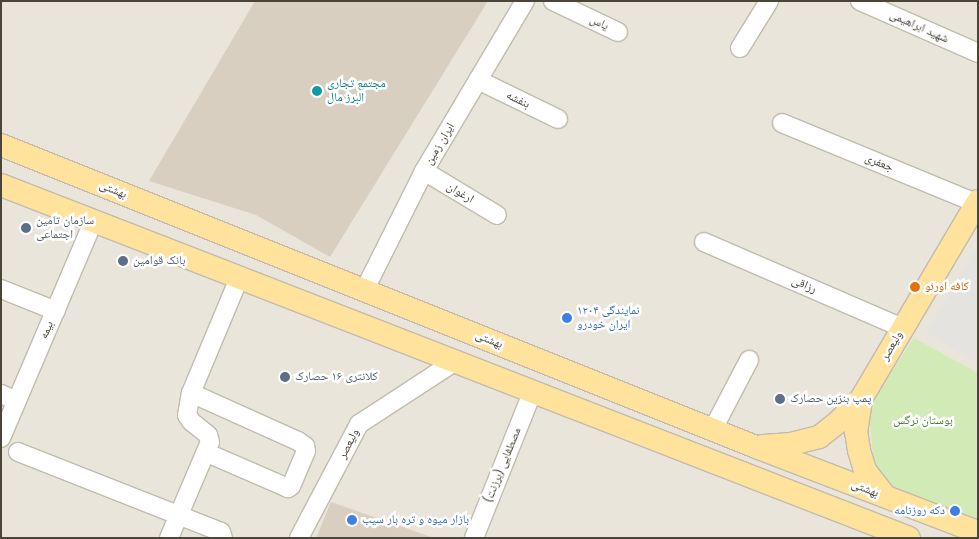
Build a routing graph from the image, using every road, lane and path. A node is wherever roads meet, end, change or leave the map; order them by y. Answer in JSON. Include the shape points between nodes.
{"nodes":[{"id":1,"x":525,"y":1,"type":"edge"},
{"id":2,"x":552,"y":1,"type":"edge"},
{"id":3,"x":769,"y":1,"type":"edge"},
{"id":4,"x":860,"y":1,"type":"edge"},
{"id":5,"x":618,"y":32,"type":"dead end"},
{"id":6,"x":740,"y":48,"type":"dead end"},
{"id":7,"x":978,"y":53,"type":"edge"},
{"id":8,"x":478,"y":80,"type":"junction"},
{"id":9,"x":558,"y":119,"type":"dead end"},
{"id":10,"x":782,"y":123,"type":"dead end"},
{"id":11,"x":1,"y":145,"type":"edge"},
{"id":12,"x":424,"y":172,"type":"junction"},
{"id":13,"x":87,"y":180,"type":"junction"},
{"id":14,"x":1,"y":185,"type":"edge"},
{"id":15,"x":140,"y":201,"type":"junction"},
{"id":16,"x":977,"y":202,"type":"edge"},
{"id":17,"x":70,"y":213,"type":"junction"},
{"id":18,"x":497,"y":215,"type":"dead end"},
{"id":19,"x":94,"y":222,"type":"junction"},
{"id":20,"x":128,"y":236,"type":"junction"},
{"id":21,"x":704,"y":242,"type":"dead end"},
{"id":22,"x":239,"y":278,"type":"junction"},
{"id":23,"x":1,"y":289,"type":"edge"},
{"id":24,"x":364,"y":291,"type":"junction"},
{"id":25,"x":56,"y":310,"type":"junction"},
{"id":26,"x":903,"y":328,"type":"junction"},
{"id":27,"x":748,"y":360,"type":"dead end"},
{"id":28,"x":454,"y":362,"type":"junction"},
{"id":29,"x":191,"y":393,"type":"junction"},
{"id":30,"x":532,"y":393,"type":"junction"},
{"id":31,"x":9,"y":398,"type":"edge"},
{"id":32,"x":861,"y":399,"type":"junction"},
{"id":33,"x":712,"y":429,"type":"junction"},
{"id":34,"x":1,"y":438,"type":"edge"},
{"id":35,"x":756,"y":447,"type":"junction"},
{"id":36,"x":18,"y":452,"type":"dead end"},
{"id":37,"x":207,"y":453,"type":"junction"},
{"id":38,"x":886,"y":497,"type":"junction"},
{"id":39,"x":179,"y":516,"type":"junction"},
{"id":40,"x":978,"y":532,"type":"edge"},
{"id":41,"x":170,"y":538,"type":"edge"},
{"id":42,"x":222,"y":538,"type":"edge"},
{"id":43,"x":299,"y":538,"type":"edge"},
{"id":44,"x":474,"y":538,"type":"edge"},
{"id":45,"x":909,"y":538,"type":"edge"}],
"edges":[{"from":1,"to":8,"type":"street","name":"ایران زمین"},
{"from":2,"to":5,"type":"street","name":"یاس"},
{"from":3,"to":6,"type":"street"},
{"from":4,"to":7,"type":"street","name":"شهید ابراهیمی"},
{"from":8,"to":9,"type":"street","name":"بنفشه"},
{"from":8,"to":12,"type":"street","name":"ایران زمین"},
{"from":10,"to":16,"type":"street","name":"جعفری"},
{"from":11,"to":13,"type":"main road","name":"بهشتی"},
{"from":12,"to":18,"type":"street","name":"ارغوان"},
{"from":12,"to":24,"type":"street","name":"ایران زمین"},
{"from":13,"to":15,"type":"main road","name":"بهشتی"},
{"from":13,"to":17,"type":"main road","via":[[93,194],[90,205],[81,212]]},
{"from":14,"to":17,"type":"main road"},
{"from":15,"to":20,"type":"main road","via":[[129,204],[122,212],[121,223]]},
{"from":15,"to":24,"type":"main road","name":"بهشتی"},
{"from":16,"to":26,"type":"main road","name":"ولیعصر"},
{"from":17,"to":19,"type":"main road"},
{"from":19,"to":20,"type":"main road"},
{"from":19,"to":25,"type":"street","name":"بیمه"},
{"from":20,"to":22,"type":"main road"},
{"from":21,"to":26,"type":"street","name":"رزاقی"},
{"from":22,"to":28,"type":"main road"},
{"from":22,"to":29,"type":"street"},
{"from":23,"to":25,"type":"street"},
{"from":24,"to":33,"type":"main road","name":"بهشتی"},
{"from":25,"to":31,"type":"street","name":"بیمه"},
{"from":26,"to":32,"type":"main road","name":"ولیعصر"},
{"from":27,"to":33,"type":"street"},
{"from":28,"to":30,"type":"main road"},
{"from":28,"to":43,"type":"street","name":"ولیعصر","via":[[359,424]]},
{"from":29,"to":37,"type":"street","via":[[187,415],[208,434]]},
{"from":29,"to":37,"type":"street","via":[[298,441],[306,451],[288,488]]},
{"from":30,"to":44,"type":"street","name":"مصطفایی (برزنت)"},
{"from":30,"to":45,"type":"main road"},
{"from":31,"to":34,"type":"street","name":"بیمه"},
{"from":32,"to":35,"type":"main road","via":[[819,437],[791,444]]},
{"from":32,"to":38,"type":"main road","name":"ولیعصر","via":[[856,432],[859,450],[865,470]]},
{"from":33,"to":35,"type":"main road","name":"بهشتی"},
{"from":35,"to":38,"type":"main road","name":"بهشتی"},
{"from":36,"to":39,"type":"street"},
{"from":37,"to":39,"type":"street"},
{"from":38,"to":40,"type":"main road","name":"بهشتی"},
{"from":39,"to":41,"type":"street"},
{"from":39,"to":42,"type":"street","via":[[221,532]]}]}
